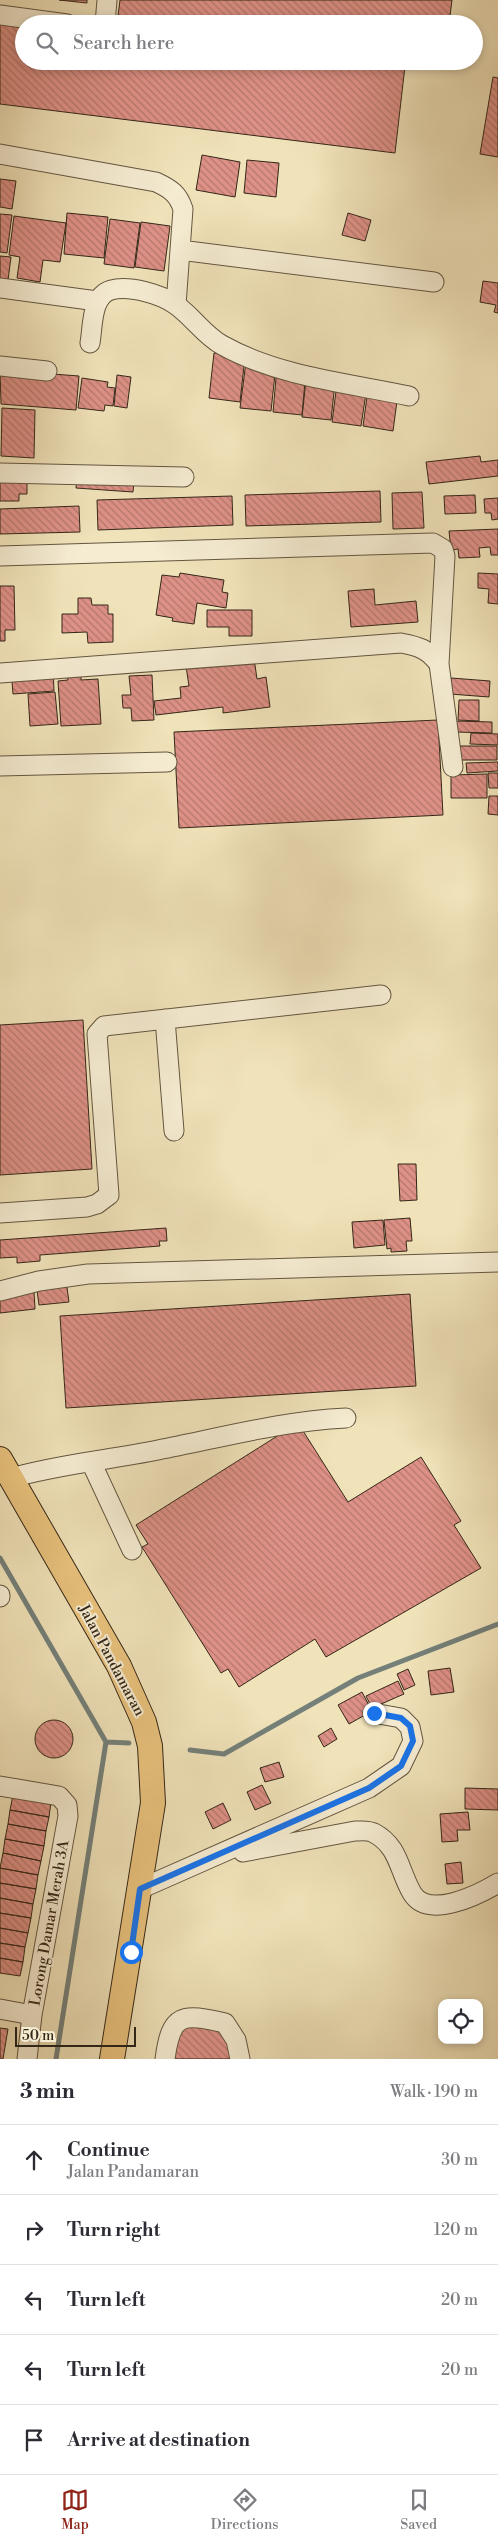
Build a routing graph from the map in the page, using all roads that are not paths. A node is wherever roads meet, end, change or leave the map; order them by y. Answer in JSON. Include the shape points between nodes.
{"nodes":[{"id":1,"x":107,"y":0,"type":"edge"},
{"id":2,"x":0,"y":15,"type":"edge"},
{"id":3,"x":106,"y":15,"type":"edge"},
{"id":4,"x":15,"y":17,"type":"edge"},
{"id":5,"x":0,"y":154,"type":"edge"},
{"id":6,"x":180,"y":250,"type":"junction"},
{"id":7,"x":434,"y":282,"type":"dead end"},
{"id":8,"x":0,"y":288,"type":"edge"},
{"id":9,"x":97,"y":301,"type":"junction"},
{"id":10,"x":176,"y":305,"type":"junction"},
{"id":11,"x":90,"y":343,"type":"dead end"},
{"id":12,"x":0,"y":366,"type":"edge"},
{"id":13,"x":47,"y":371,"type":"dead end"},
{"id":14,"x":408,"y":396,"type":"dead end"},
{"id":15,"x":0,"y":473,"type":"edge"},
{"id":16,"x":184,"y":476,"type":"dead end"},
{"id":17,"x":0,"y":556,"type":"edge"},
{"id":18,"x":439,"y":664,"type":"junction"},
{"id":19,"x":0,"y":672,"type":"edge"},
{"id":20,"x":168,"y":762,"type":"dead end"},
{"id":21,"x":0,"y":766,"type":"edge"},
{"id":22,"x":453,"y":767,"type":"dead end"},
{"id":23,"x":381,"y":995,"type":"dead end"},
{"id":24,"x":165,"y":1019,"type":"junction"},
{"id":25,"x":174,"y":1131,"type":"dead end"},
{"id":26,"x":0,"y":1213,"type":"edge"},
{"id":27,"x":498,"y":1262,"type":"edge"},
{"id":28,"x":0,"y":1291,"type":"edge"},
{"id":29,"x":346,"y":1418,"type":"dead end"},
{"id":30,"x":91,"y":1462,"type":"junction"},
{"id":31,"x":6,"y":1468,"type":"edge"},
{"id":32,"x":132,"y":1550,"type":"dead end"},
{"id":33,"x":374,"y":1713,"type":"dead end"},
{"id":34,"x":0,"y":1786,"type":"edge"},
{"id":35,"x":210,"y":1858,"type":"junction"},
{"id":36,"x":498,"y":1883,"type":"edge"},
{"id":37,"x":140,"y":1889,"type":"junction"},
{"id":38,"x":0,"y":2009,"type":"edge"},
{"id":39,"x":32,"y":2015,"type":"junction"},
{"id":40,"x":27,"y":2059,"type":"edge"},
{"id":41,"x":112,"y":2059,"type":"edge"},
{"id":42,"x":165,"y":2059,"type":"edge"},
{"id":43,"x":240,"y":2059,"type":"edge"}],
"edges":[{"from":1,"to":3,"type":"street"},
{"from":2,"to":4,"type":"street"},
{"from":5,"to":6,"type":"street","via":[[156,182],[171,189],[179,197],[182,209]]},
{"from":6,"to":7,"type":"street"},
{"from":6,"to":10,"type":"street"},
{"from":8,"to":9,"type":"street"},
{"from":9,"to":10,"type":"street","via":[[104,293],[122,289],[151,294]]},
{"from":9,"to":11,"type":"street"},
{"from":10,"to":14,"type":"street","via":[[220,344],[248,358],[285,370]]},
{"from":12,"to":13,"type":"street"},
{"from":15,"to":16,"type":"street"},
{"from":17,"to":18,"type":"street","via":[[433,543],[443,550],[445,556]]},
{"from":18,"to":19,"type":"street","via":[[431,653],[419,646],[401,643]]},
{"from":18,"to":22,"type":"street"},
{"from":20,"to":21,"type":"street"},
{"from":23,"to":24,"type":"street"},
{"from":24,"to":25,"type":"street"},
{"from":24,"to":26,"type":"street","via":[[104,1026],[98,1034],[109,1195],[87,1207]]},
{"from":27,"to":28,"type":"street","via":[[88,1274],[39,1280]]},
{"from":29,"to":30,"type":"street","via":[[309,1420]]},
{"from":30,"to":31,"type":"street","via":[[38,1470]]},
{"from":30,"to":32,"type":"street"},
{"from":31,"to":37,"type":"main road","name":"Jalan Pandamaran","via":[[119,1666],[144,1722],[150,1746],[153,1803]]},
{"from":33,"to":35,"type":"street","via":[[401,1718],[410,1726],[413,1741],[401,1766],[369,1788]]},
{"from":34,"to":39,"type":"street","name":"Lorong Damar Merah 3A","via":[[59,1796],[68,1805]]},
{"from":35,"to":36,"type":"street","via":[[355,1830],[372,1832],[395,1852],[412,1893],[426,1905],[443,1905]]},
{"from":35,"to":37,"type":"street"},
{"from":37,"to":41,"type":"main road","name":"Jalan Pandamaran"},
{"from":38,"to":39,"type":"street"},
{"from":39,"to":40,"type":"street","name":"Lorong Damar Merah 3A"},
{"from":42,"to":43,"type":"street","via":[[172,2027],[179,2021],[194,2018],[225,2023],[236,2040]]}]}
